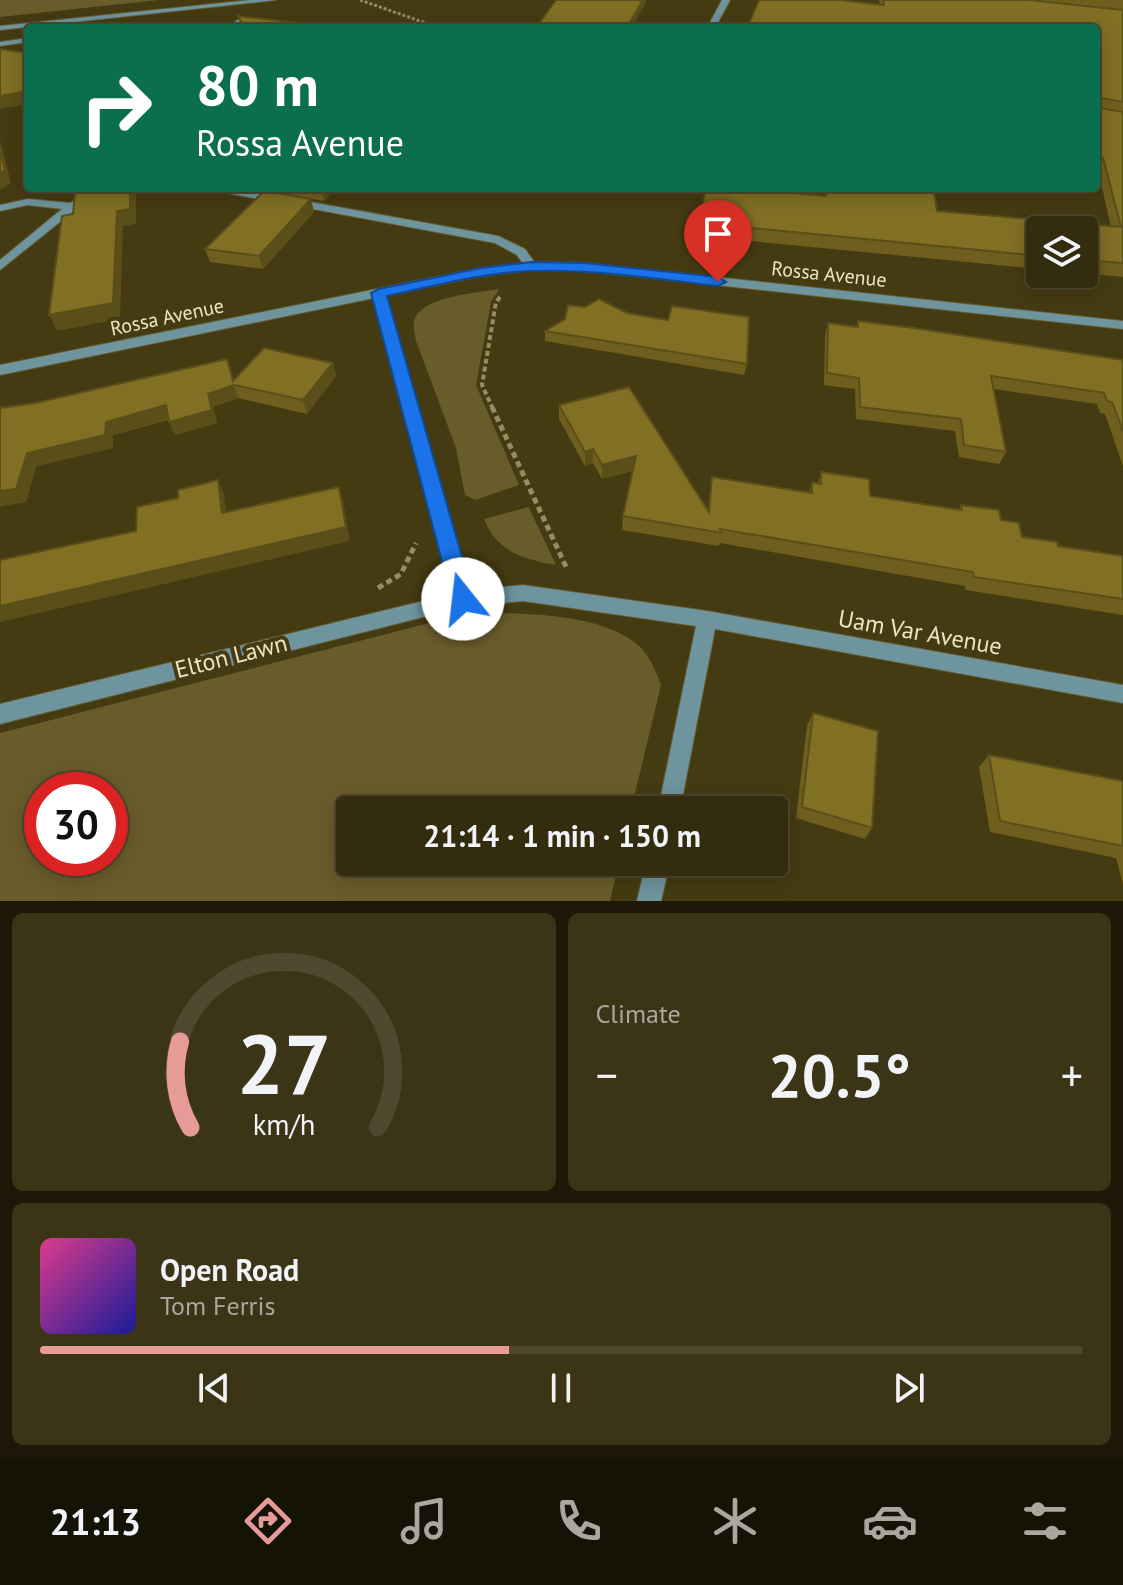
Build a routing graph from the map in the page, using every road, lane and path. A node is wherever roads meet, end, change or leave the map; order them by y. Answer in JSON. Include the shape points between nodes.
{"nodes":[{"id":1,"x":272,"y":0,"type":"edge"},
{"id":2,"x":360,"y":0,"type":"edge"},
{"id":3,"x":726,"y":0,"type":"edge"},
{"id":4,"x":242,"y":21,"type":"edge"},
{"id":5,"x":39,"y":24,"type":"edge"},
{"id":6,"x":237,"y":24,"type":"edge"},
{"id":7,"x":429,"y":24,"type":"edge"},
{"id":8,"x":713,"y":24,"type":"edge"},
{"id":9,"x":24,"y":26,"type":"edge"},
{"id":10,"x":0,"y":28,"type":"edge"},
{"id":11,"x":24,"y":41,"type":"edge"},
{"id":12,"x":0,"y":44,"type":"edge"},
{"id":13,"x":102,"y":192,"type":"edge"},
{"id":14,"x":238,"y":192,"type":"edge"},
{"id":15,"x":72,"y":207,"type":"junction"},
{"id":16,"x":0,"y":208,"type":"edge"},
{"id":17,"x":0,"y":266,"type":"edge"},
{"id":18,"x":531,"y":266,"type":"junction"},
{"id":19,"x":379,"y":293,"type":"junction"},
{"id":20,"x":503,"y":294,"type":"dead end"},
{"id":21,"x":1123,"y":325,"type":"edge"},
{"id":22,"x":0,"y":370,"type":"edge"},
{"id":23,"x":419,"y":534,"type":"dead end"},
{"id":24,"x":582,"y":573,"type":"dead end"},
{"id":25,"x":365,"y":592,"type":"dead end"},
{"id":26,"x":463,"y":599,"type":"junction"},
{"id":27,"x":707,"y":619,"type":"junction"},
{"id":28,"x":1123,"y":694,"type":"edge"},
{"id":29,"x":0,"y":714,"type":"edge"},
{"id":30,"x":672,"y":796,"type":"edge"},
{"id":31,"x":655,"y":876,"type":"edge"},
{"id":32,"x":649,"y":901,"type":"edge"}],
"edges":[{"from":1,"to":5,"type":"street"},
{"from":2,"to":7,"type":"path"},
{"from":3,"to":8,"type":"street"},
{"from":4,"to":6,"type":"street"},
{"from":9,"to":10,"type":"street"},
{"from":11,"to":12,"type":"street"},
{"from":13,"to":15,"type":"street"},
{"from":14,"to":18,"type":"street","via":[[498,240],[521,252]]},
{"from":15,"to":16,"type":"street","via":[[28,202]]},
{"from":15,"to":17,"type":"street"},
{"from":18,"to":19,"type":"street","name":"Rossa Avenue"},
{"from":18,"to":21,"type":"street","name":"Rossa Avenue","via":[[585,267]]},
{"from":19,"to":22,"type":"street","name":"Rossa Avenue"},
{"from":19,"to":26,"type":"street"},
{"from":20,"to":24,"type":"path","via":[[496,302],[482,385],[568,571]]},
{"from":23,"to":25,"type":"path","via":[[401,574]]},
{"from":26,"to":27,"type":"street","name":"Elton Lawn","via":[[523,593]]},
{"from":26,"to":29,"type":"street","name":"Elton Lawn"},
{"from":27,"to":28,"type":"street","name":"Uam Var Avenue"},
{"from":27,"to":30,"type":"street"},
{"from":31,"to":32,"type":"street"}]}
